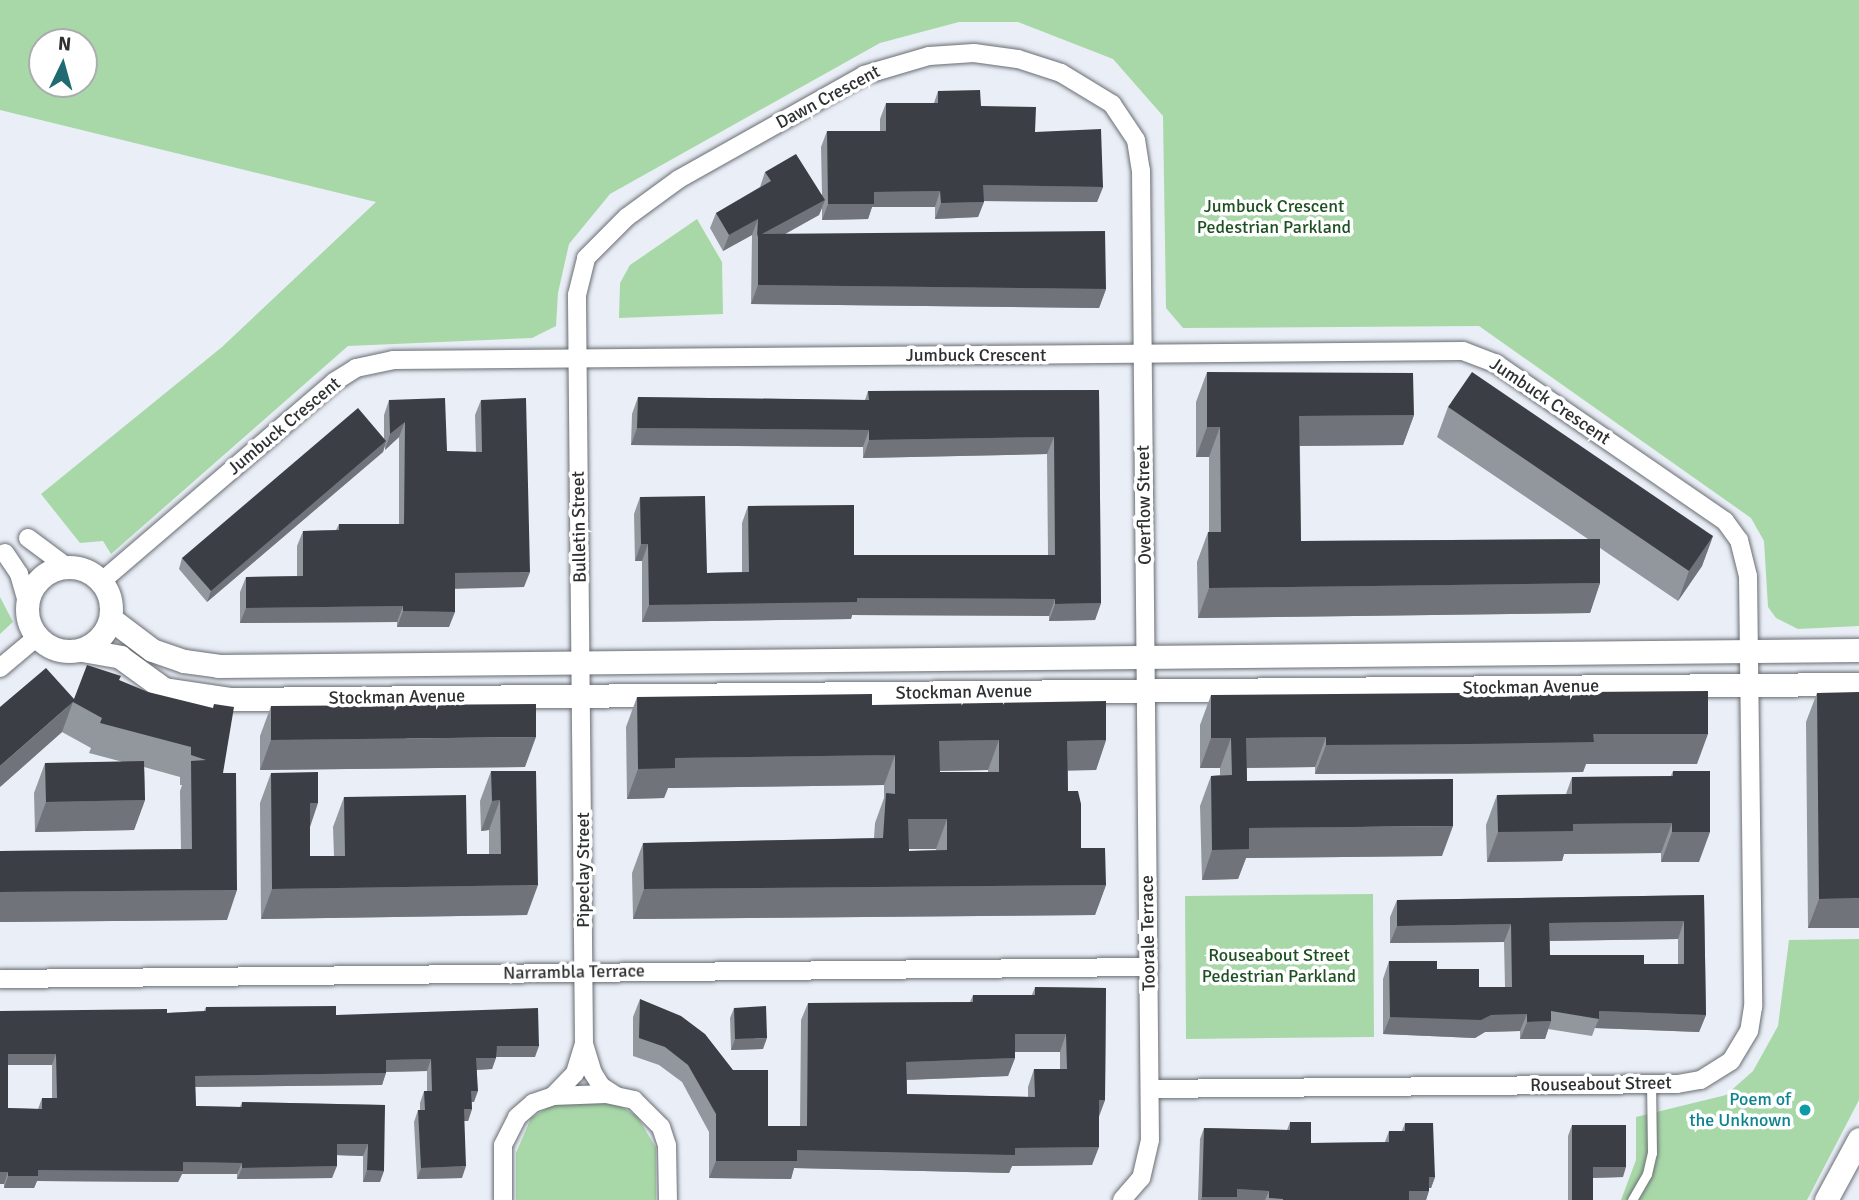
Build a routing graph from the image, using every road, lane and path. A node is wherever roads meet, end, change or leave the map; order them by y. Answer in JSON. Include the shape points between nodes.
{"nodes":[{"id":1,"x":1143,"y":353,"type":"junction"},
{"id":2,"x":578,"y":358,"type":"junction"},
{"id":3,"x":29,"y":538,"type":"dead end"},
{"id":4,"x":5,"y":553,"type":"dead end"},
{"id":5,"x":67,"y":567,"type":"junction"},
{"id":6,"x":102,"y":581,"type":"junction"},
{"id":7,"x":27,"y":601,"type":"junction"},
{"id":8,"x":111,"y":619,"type":"junction"},
{"id":9,"x":37,"y":637,"type":"junction"},
{"id":10,"x":82,"y":650,"type":"junction"},
{"id":11,"x":1859,"y":650,"type":"edge"},
{"id":12,"x":1146,"y":656,"type":"junction"},
{"id":13,"x":581,"y":662,"type":"junction"},
{"id":14,"x":0,"y":668,"type":"edge"},
{"id":15,"x":1749,"y":668,"type":"junction"},
{"id":16,"x":1859,"y":684,"type":"edge"},
{"id":17,"x":1146,"y":690,"type":"junction"},
{"id":18,"x":581,"y":696,"type":"junction"},
{"id":19,"x":1149,"y":967,"type":"junction"},
{"id":20,"x":583,"y":972,"type":"junction"},
{"id":21,"x":0,"y":979,"type":"edge"},
{"id":22,"x":584,"y":1044,"type":"junction"},
{"id":23,"x":1651,"y":1084,"type":"junction"},
{"id":24,"x":1150,"y":1089,"type":"junction"},
{"id":25,"x":616,"y":1095,"type":"junction"},
{"id":26,"x":553,"y":1096,"type":"junction"},
{"id":27,"x":1859,"y":1139,"type":"edge"},
{"id":28,"x":503,"y":1200,"type":"edge"},
{"id":29,"x":668,"y":1200,"type":"edge"},
{"id":30,"x":1122,"y":1200,"type":"edge"},
{"id":31,"x":1632,"y":1200,"type":"edge"},
{"id":32,"x":1826,"y":1200,"type":"edge"}],
"edges":[{"from":1,"to":2,"type":"street","name":"Jumbuck Crescent"},
{"from":1,"to":2,"type":"street","name":"Dawn Crescent","via":[[1141,170],[1130,127],[1112,104],[1071,78],[1018,59],[974,53],[929,56],[864,75],[679,179],[627,217],[594,247],[581,270]]},
{"from":1,"to":12,"type":"street","name":"Overflow Street"},
{"from":1,"to":15,"type":"street","name":"Jumbuck Crescent","via":[[1451,350],[1485,358],[1725,521],[1740,540],[1747,564]]},
{"from":2,"to":6,"type":"street","name":"Jumbuck Crescent","via":[[393,360],[356,368]]},
{"from":2,"to":13,"type":"street","name":"Bulletin Street"},
{"from":3,"to":5,"type":"street"},
{"from":4,"to":7,"type":"street","via":[[19,574]]},
{"from":5,"to":6,"type":"street","via":[[87,570]]},
{"from":5,"to":7,"type":"street","via":[[38,579]]},
{"from":6,"to":8,"type":"street","via":[[110,597]]},
{"from":7,"to":9,"type":"street"},
{"from":8,"to":10,"type":"street","via":[[100,638]]},
{"from":8,"to":13,"type":"street","name":"Stockman Avenue","via":[[152,650],[201,665]]},
{"from":9,"to":10,"type":"street","via":[[58,650]]},
{"from":9,"to":14,"type":"street"},
{"from":10,"to":18,"type":"street","name":"Stockman Avenue","via":[[120,657],[164,689],[208,698]]},
{"from":11,"to":15,"type":"street","name":"Stockman Avenue"},
{"from":12,"to":13,"type":"street","name":"Stockman Avenue"},
{"from":12,"to":15,"type":"street","name":"Stockman Avenue"},
{"from":12,"to":17,"type":"street","name":"Toorale Terrace"},
{"from":13,"to":18,"type":"street","name":"Bulletin Street"},
{"from":15,"to":16,"type":"street","name":"Stockman Avenue"},
{"from":15,"to":17,"type":"street","name":"Stockman Avenue"},
{"from":15,"to":23,"type":"street","name":"Rouseabout Street","via":[[1749,1031],[1731,1061],[1711,1075],[1689,1083]]},
{"from":17,"to":18,"type":"street","name":"Stockman Avenue"},
{"from":17,"to":19,"type":"street","name":"Toorale Terrace"},
{"from":18,"to":20,"type":"street","name":"Pipeclay Street"},
{"from":19,"to":20,"type":"street","name":"Narrambla Terrace"},
{"from":19,"to":24,"type":"street","name":"Toorale Terrace"},
{"from":20,"to":21,"type":"street","name":"Narrambla Terrace"},
{"from":20,"to":22,"type":"street","name":"Pipeclay Street"},
{"from":22,"to":25,"type":"street","name":"Pipeclay Street","via":[[601,1086]]},
{"from":22,"to":26,"type":"street","name":"Pipeclay Street","via":[[575,1073]]},
{"from":23,"to":24,"type":"street","name":"Rouseabout Street"},
{"from":23,"to":31,"type":"lane","via":[[1651,1153],[1647,1174]]},
{"from":24,"to":30,"type":"street","name":"Toorale Terrace","via":[[1149,1153],[1140,1178]]},
{"from":25,"to":26,"type":"street"},
{"from":25,"to":29,"type":"street","via":[[642,1105],[661,1127],[667,1145]]},
{"from":26,"to":28,"type":"street","via":[[524,1109],[511,1126],[503,1146]]},
{"from":27,"to":32,"type":"street"}]}
